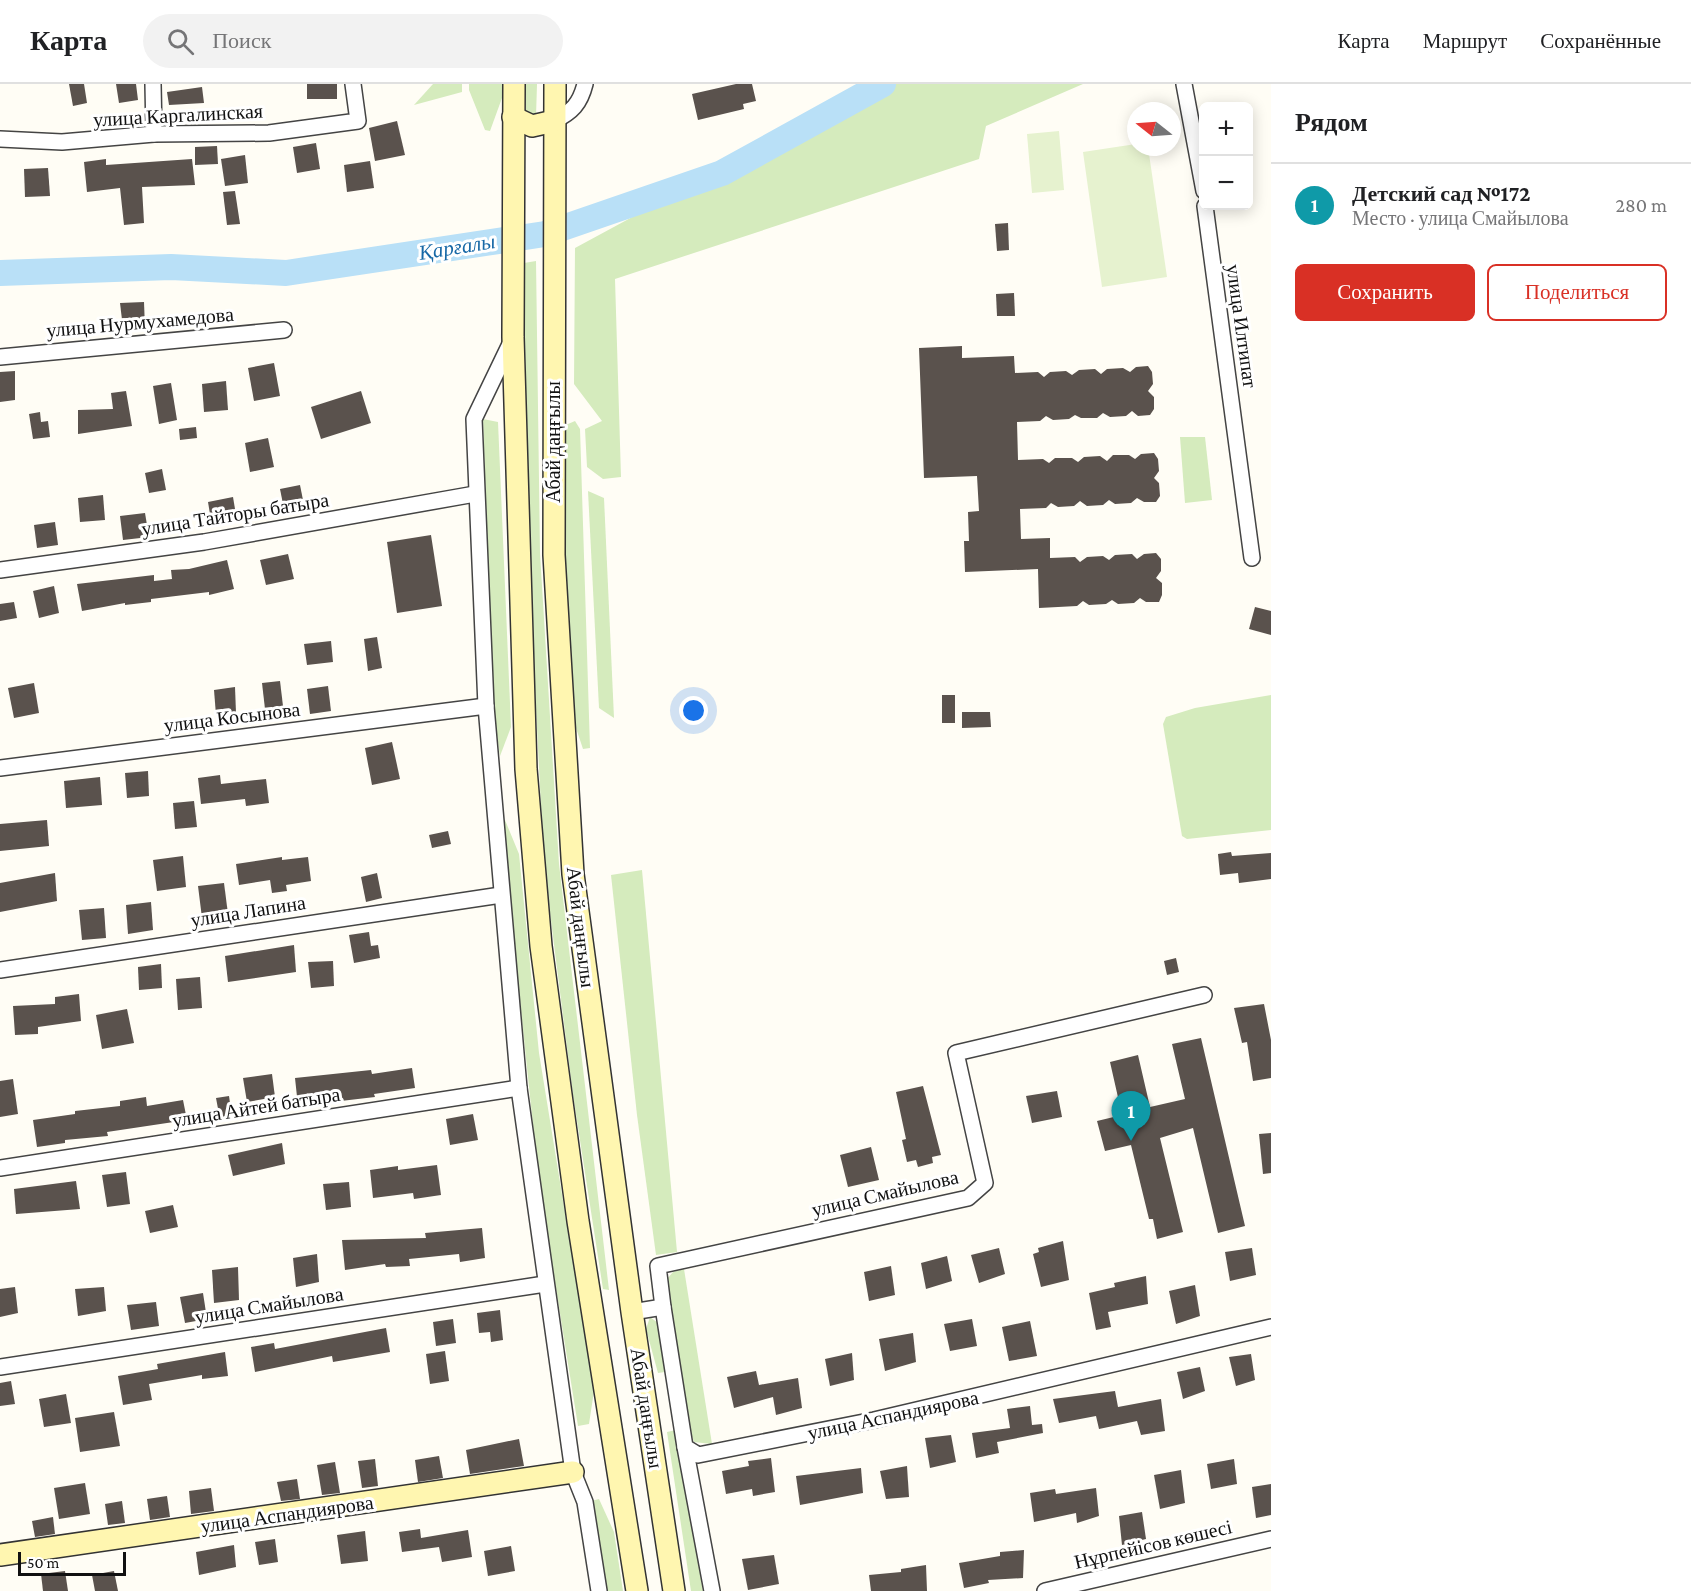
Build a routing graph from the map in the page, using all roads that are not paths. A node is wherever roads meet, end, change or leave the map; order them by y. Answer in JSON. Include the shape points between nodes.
{"nodes":[{"id":1,"x":153,"y":84,"type":"edge"},
{"id":2,"x":353,"y":84,"type":"edge"},
{"id":3,"x":514,"y":84,"type":"edge"},
{"id":4,"x":555,"y":84,"type":"edge"},
{"id":5,"x":585,"y":84,"type":"edge"},
{"id":6,"x":1184,"y":84,"type":"edge"},
{"id":7,"x":513,"y":117,"type":"junction"},
{"id":8,"x":554,"y":121,"type":"junction"},
{"id":9,"x":154,"y":134,"type":"junction"},
{"id":10,"x":0,"y":139,"type":"edge"},
{"id":11,"x":1199,"y":168,"type":"edge"},
{"id":12,"x":1206,"y":210,"type":"edge"},
{"id":13,"x":284,"y":330,"type":"dead end"},
{"id":14,"x":513,"y":337,"type":"junction"},
{"id":15,"x":0,"y":357,"type":"edge"},
{"id":16,"x":475,"y":494,"type":"junction"},
{"id":17,"x":1252,"y":558,"type":"dead end"},
{"id":18,"x":0,"y":570,"type":"edge"},
{"id":19,"x":486,"y":706,"type":"junction"},
{"id":20,"x":0,"y":768,"type":"edge"},
{"id":21,"x":501,"y":895,"type":"junction"},
{"id":22,"x":0,"y":970,"type":"edge"},
{"id":23,"x":1204,"y":995,"type":"dead end"},
{"id":24,"x":519,"y":1088,"type":"junction"},
{"id":25,"x":0,"y":1168,"type":"edge"},
{"id":26,"x":545,"y":1284,"type":"junction"},
{"id":27,"x":663,"y":1307,"type":"junction"},
{"id":28,"x":632,"y":1312,"type":"junction"},
{"id":29,"x":1271,"y":1327,"type":"edge"},
{"id":30,"x":0,"y":1367,"type":"edge"},
{"id":31,"x":685,"y":1447,"type":"junction"},
{"id":32,"x":573,"y":1472,"type":"junction"},
{"id":33,"x":1271,"y":1539,"type":"edge"},
{"id":34,"x":0,"y":1555,"type":"edge"},
{"id":35,"x":675,"y":1588,"type":"edge"},
{"id":36,"x":599,"y":1591,"type":"edge"},
{"id":37,"x":637,"y":1591,"type":"edge"},
{"id":38,"x":712,"y":1591,"type":"edge"},
{"id":39,"x":1045,"y":1591,"type":"edge"}],
"edges":[{"from":1,"to":9,"type":"street"},
{"from":2,"to":9,"type":"street","name":"улица Каргалинская","via":[[358,121],[269,133]]},
{"from":3,"to":7,"type":"main road"},
{"from":4,"to":8,"type":"main road","name":"Абай даңғылы"},
{"from":5,"to":8,"type":"street","via":[[578,104]]},
{"from":6,"to":11,"type":"street"},
{"from":7,"to":8,"type":"main road","via":[[532,126]]},
{"from":7,"to":14,"type":"main road","name":"Абай даңғылы"},
{"from":8,"to":28,"type":"main road","name":"Абай даңғылы","via":[[554,555],[573,874]]},
{"from":9,"to":10,"type":"street","name":"улица Каргалинская","via":[[62,142]]},
{"from":12,"to":17,"type":"street","name":"улица Илтипат"},
{"from":13,"to":15,"type":"street","name":"улица Нурмухамедова"},
{"from":14,"to":16,"type":"street","via":[[474,419]]},
{"from":14,"to":37,"type":"main road","name":"Абай даңғылы","via":[[526,769],[542,946],[578,1221]]},
{"from":16,"to":18,"type":"street","name":"улица Тайторы батыра","via":[[204,542]]},
{"from":16,"to":19,"type":"street"},
{"from":19,"to":20,"type":"street","name":"улица Косынова"},
{"from":19,"to":21,"type":"street"},
{"from":21,"to":22,"type":"street","name":"улица Лапина"},
{"from":21,"to":24,"type":"street"},
{"from":23,"to":27,"type":"street","name":"улица Смайылова","via":[[956,1053],[985,1183],[968,1198],[658,1266]]},
{"from":24,"to":25,"type":"street","name":"улица Айтей батыра"},
{"from":24,"to":26,"type":"street"},
{"from":26,"to":30,"type":"street","name":"улица Смайылова"},
{"from":26,"to":32,"type":"street"},
{"from":27,"to":28,"type":"street"},
{"from":27,"to":31,"type":"street"},
{"from":28,"to":35,"type":"main road","name":"Абай даңғылы"},
{"from":29,"to":31,"type":"street","name":"улица Аспандиярова","via":[[862,1423],[698,1455]]},
{"from":31,"to":38,"type":"street"},
{"from":32,"to":34,"type":"main road","name":"улица Аспандиярова"},
{"from":32,"to":36,"type":"street","via":[[585,1502]]},
{"from":33,"to":39,"type":"street","name":"Нұрпейісов көшесі"}]}
